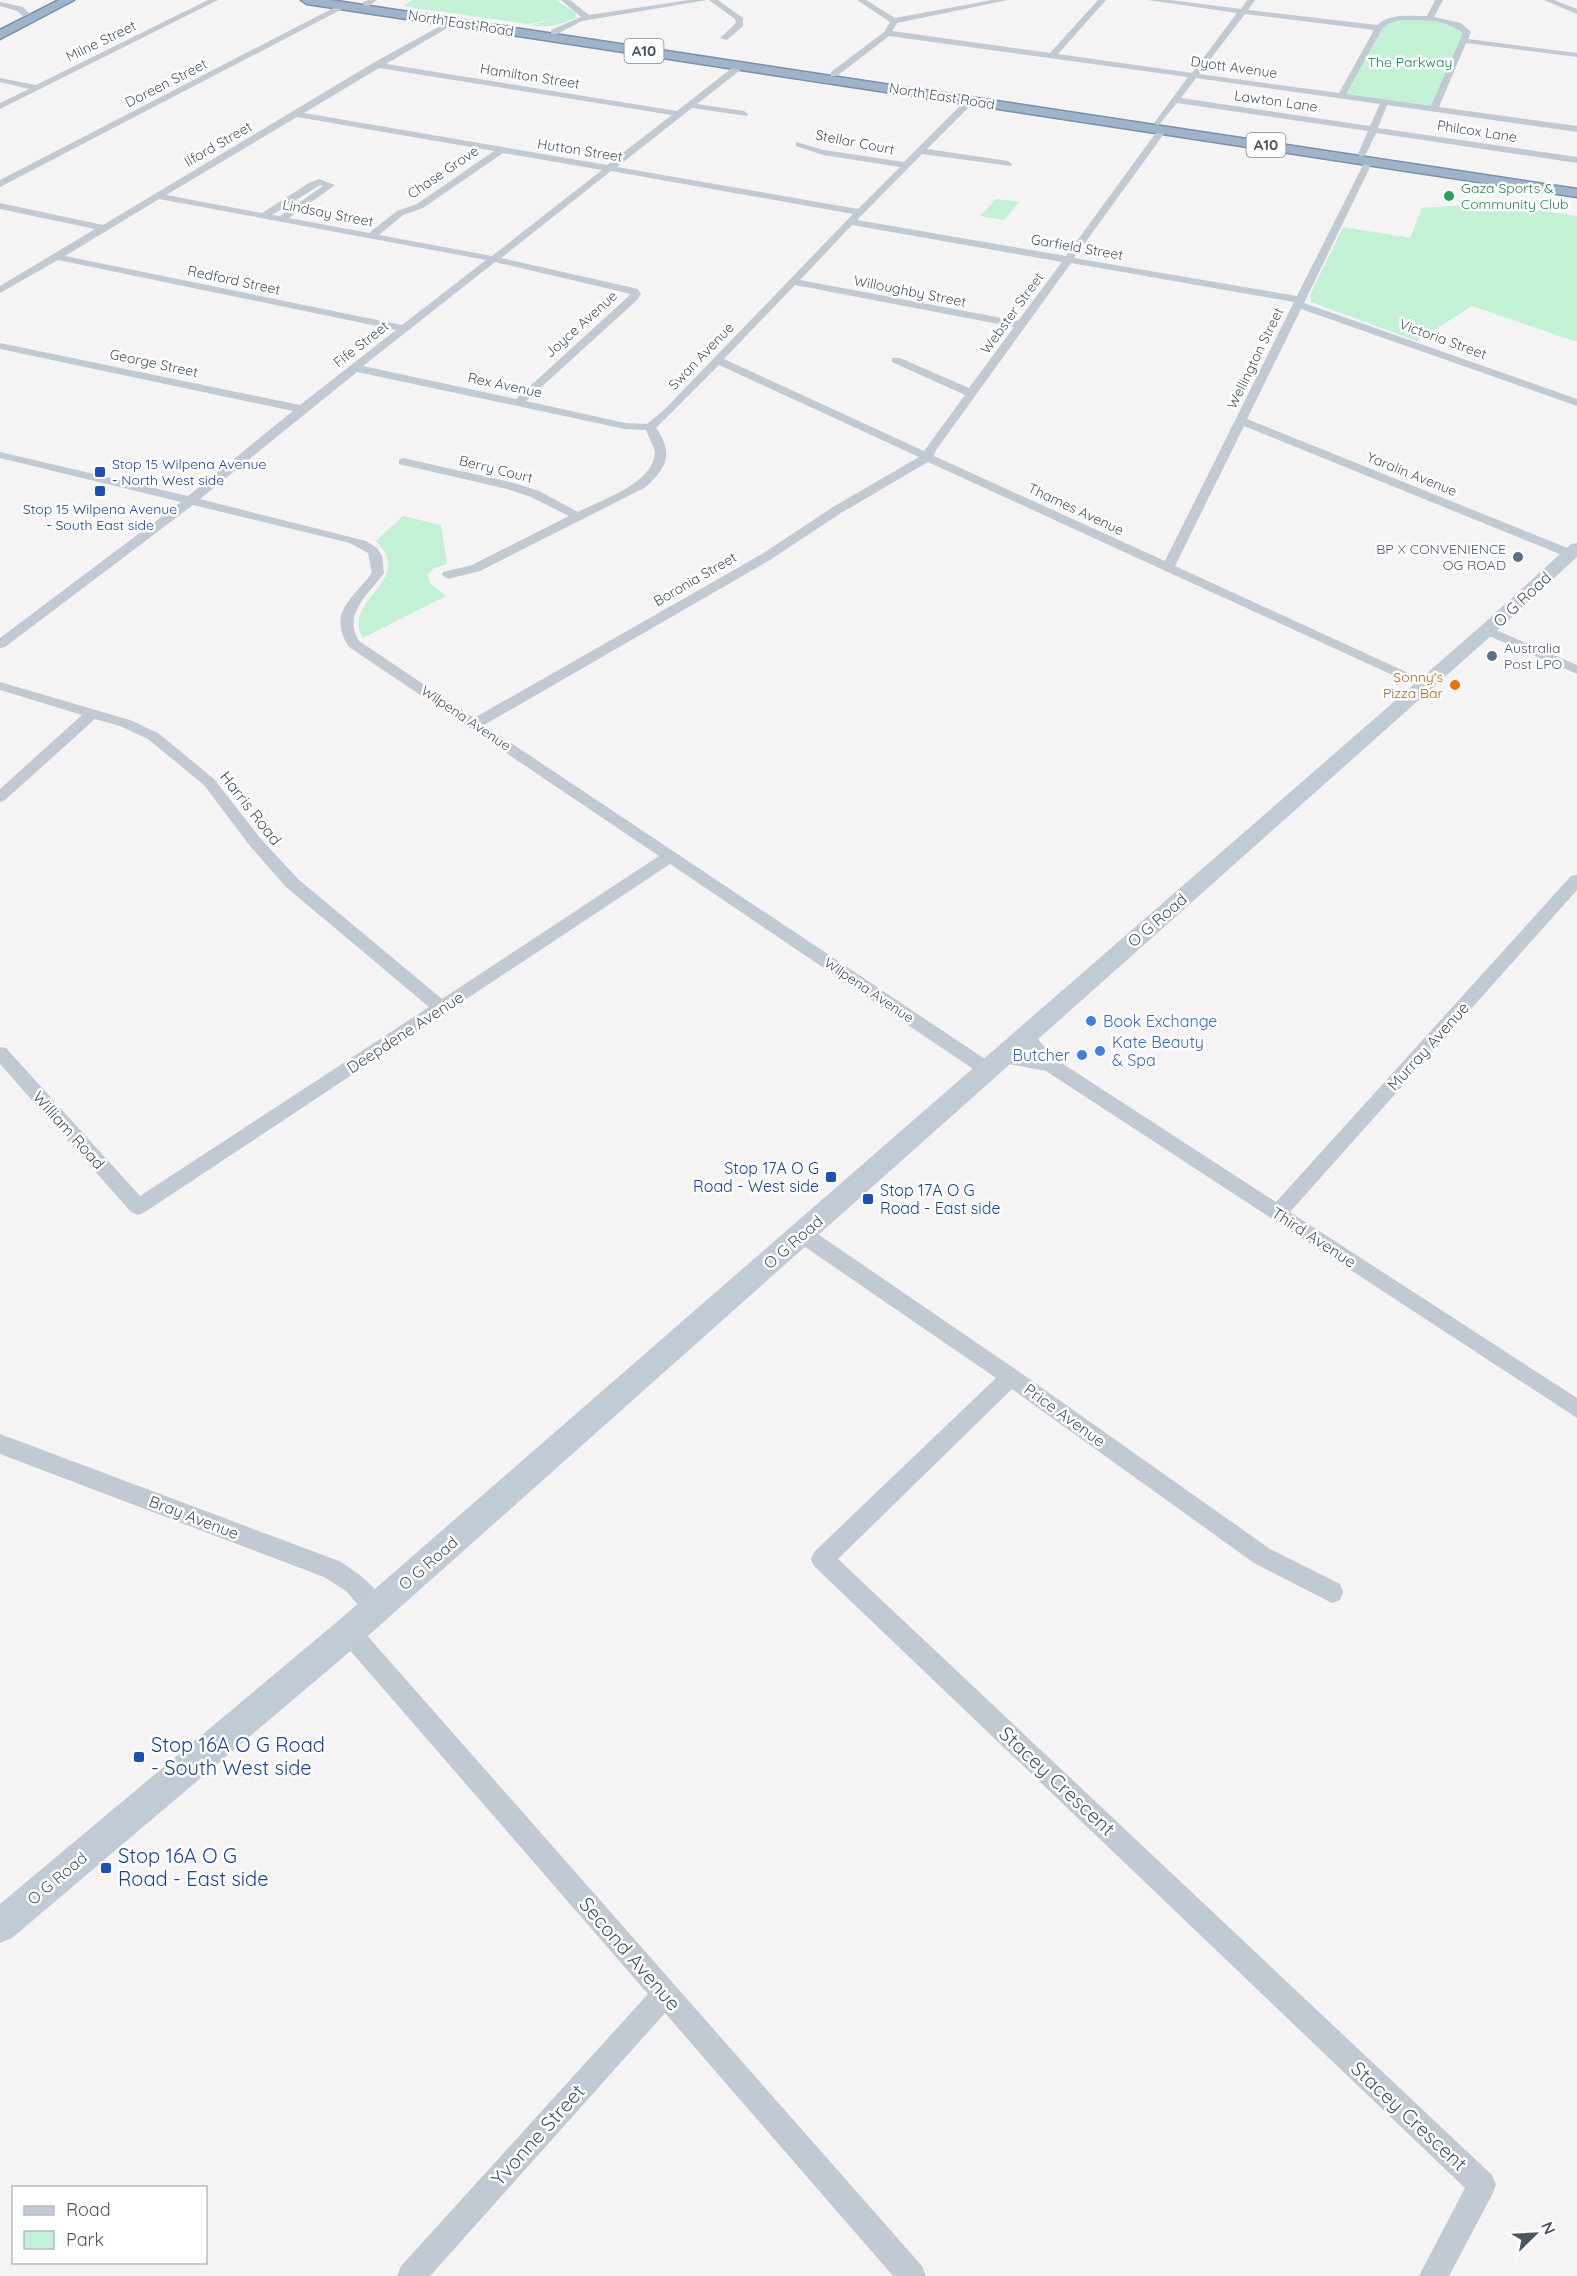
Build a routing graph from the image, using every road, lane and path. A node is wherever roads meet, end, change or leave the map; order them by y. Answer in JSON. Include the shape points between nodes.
{"nodes":[{"id":1,"x":51,"y":0,"type":"edge"},
{"id":2,"x":68,"y":0,"type":"edge"},
{"id":3,"x":214,"y":0,"type":"edge"},
{"id":4,"x":307,"y":0,"type":"edge"},
{"id":5,"x":565,"y":0,"type":"edge"},
{"id":6,"x":702,"y":0,"type":"edge"},
{"id":7,"x":713,"y":0,"type":"edge"},
{"id":8,"x":861,"y":0,"type":"edge"},
{"id":9,"x":1004,"y":0,"type":"edge"},
{"id":10,"x":1102,"y":0,"type":"edge"},
{"id":11,"x":1152,"y":0,"type":"edge"},
{"id":12,"x":1251,"y":0,"type":"edge"},
{"id":13,"x":1439,"y":0,"type":"edge"},
{"id":14,"x":1548,"y":0,"type":"edge"},
{"id":15,"x":346,"y":2,"type":"edge"},
{"id":16,"x":369,"y":2,"type":"edge"},
{"id":17,"x":0,"y":4,"type":"edge"},
{"id":18,"x":1575,"y":10,"type":"edge"},
{"id":19,"x":1241,"y":12,"type":"junction"},
{"id":20,"x":26,"y":14,"type":"junction"},
{"id":21,"x":588,"y":18,"type":"junction"},
{"id":22,"x":1430,"y":18,"type":"junction"},
{"id":23,"x":455,"y":20,"type":"junction"},
{"id":24,"x":894,"y":21,"type":"junction"},
{"id":25,"x":0,"y":26,"type":"edge"},
{"id":26,"x":1379,"y":28,"type":"junction"},
{"id":27,"x":887,"y":33,"type":"junction"},
{"id":28,"x":551,"y":34,"type":"junction"},
{"id":29,"x":0,"y":35,"type":"edge"},
{"id":30,"x":724,"y":38,"type":"dead end"},
{"id":31,"x":1464,"y":41,"type":"junction"},
{"id":32,"x":1577,"y":55,"type":"edge"},
{"id":33,"x":1052,"y":56,"type":"junction"},
{"id":34,"x":376,"y":64,"type":"junction"},
{"id":35,"x":743,"y":64,"type":"junction"},
{"id":36,"x":1193,"y":75,"type":"junction"},
{"id":37,"x":831,"y":76,"type":"junction"},
{"id":38,"x":0,"y":80,"type":"edge"},
{"id":39,"x":37,"y":88,"type":"junction"},
{"id":40,"x":1342,"y":95,"type":"junction"},
{"id":41,"x":973,"y":98,"type":"junction"},
{"id":42,"x":1174,"y":100,"type":"junction"},
{"id":43,"x":1385,"y":101,"type":"junction"},
{"id":44,"x":691,"y":105,"type":"junction"},
{"id":45,"x":0,"y":106,"type":"edge"},
{"id":46,"x":1434,"y":108,"type":"junction"},
{"id":47,"x":296,"y":114,"type":"junction"},
{"id":48,"x":680,"y":114,"type":"junction"},
{"id":49,"x":744,"y":114,"type":"dead end"},
{"id":50,"x":1160,"y":126,"type":"junction"},
{"id":51,"x":1373,"y":129,"type":"junction"},
{"id":52,"x":1577,"y":129,"type":"edge"},
{"id":53,"x":799,"y":144,"type":"dead end"},
{"id":54,"x":500,"y":150,"type":"junction"},
{"id":55,"x":920,"y":152,"type":"junction"},
{"id":56,"x":1365,"y":158,"type":"junction"},
{"id":57,"x":1577,"y":160,"type":"edge"},
{"id":58,"x":1008,"y":164,"type":"dead end"},
{"id":59,"x":905,"y":165,"type":"junction"},
{"id":60,"x":609,"y":169,"type":"junction"},
{"id":61,"x":0,"y":184,"type":"edge"},
{"id":62,"x":1577,"y":187,"type":"edge"},
{"id":63,"x":1577,"y":193,"type":"edge"},
{"id":64,"x":156,"y":196,"type":"junction"},
{"id":65,"x":0,"y":206,"type":"edge"},
{"id":66,"x":860,"y":212,"type":"junction"},
{"id":67,"x":265,"y":215,"type":"junction"},
{"id":68,"x":282,"y":218,"type":"junction"},
{"id":69,"x":850,"y":222,"type":"junction"},
{"id":70,"x":103,"y":228,"type":"junction"},
{"id":71,"x":372,"y":235,"type":"junction"},
{"id":72,"x":58,"y":257,"type":"junction"},
{"id":73,"x":1068,"y":259,"type":"junction"},
{"id":74,"x":494,"y":261,"type":"junction"},
{"id":75,"x":795,"y":282,"type":"junction"},
{"id":76,"x":0,"y":290,"type":"edge"},
{"id":77,"x":1299,"y":302,"type":"junction"},
{"id":78,"x":1020,"y":326,"type":"junction"},
{"id":79,"x":404,"y":329,"type":"junction"},
{"id":80,"x":0,"y":346,"type":"edge"},
{"id":81,"x":717,"y":360,"type":"junction"},
{"id":82,"x":896,"y":360,"type":"dead end"},
{"id":83,"x":355,"y":368,"type":"junction"},
{"id":84,"x":970,"y":393,"type":"junction"},
{"id":85,"x":518,"y":403,"type":"junction"},
{"id":86,"x":1577,"y":403,"type":"edge"},
{"id":87,"x":302,"y":409,"type":"junction"},
{"id":88,"x":1242,"y":421,"type":"junction"},
{"id":89,"x":649,"y":427,"type":"junction"},
{"id":90,"x":0,"y":455,"type":"edge"},
{"id":91,"x":928,"y":457,"type":"junction"},
{"id":92,"x":403,"y":462,"type":"dead end"},
{"id":93,"x":190,"y":501,"type":"junction"},
{"id":94,"x":577,"y":516,"type":"junction"},
{"id":95,"x":1574,"y":551,"type":"edge"},
{"id":96,"x":1168,"y":568,"type":"junction"},
{"id":97,"x":448,"y":575,"type":"dead end"},
{"id":98,"x":1487,"y":630,"type":"junction"},
{"id":99,"x":0,"y":644,"type":"edge"},
{"id":100,"x":1577,"y":669,"type":"edge"},
{"id":101,"x":1423,"y":685,"type":"junction"},
{"id":102,"x":0,"y":686,"type":"edge"},
{"id":103,"x":93,"y":713,"type":"junction"},
{"id":104,"x":475,"y":724,"type":"junction"},
{"id":105,"x":0,"y":797,"type":"edge"},
{"id":106,"x":671,"y":856,"type":"junction"},
{"id":107,"x":1577,"y":880,"type":"edge"},
{"id":108,"x":442,"y":1008,"type":"junction"},
{"id":109,"x":1026,"y":1036,"type":"junction"},
{"id":110,"x":0,"y":1053,"type":"edge"},
{"id":111,"x":996,"y":1063,"type":"junction"},
{"id":112,"x":1051,"y":1065,"type":"junction"},
{"id":113,"x":138,"y":1207,"type":"joint"},
{"id":114,"x":1278,"y":1213,"type":"junction"},
{"id":115,"x":802,"y":1234,"type":"junction"},
{"id":116,"x":1011,"y":1377,"type":"junction"},
{"id":117,"x":1577,"y":1409,"type":"edge"},
{"id":118,"x":0,"y":1444,"type":"edge"},
{"id":119,"x":1332,"y":1592,"type":"dead end"},
{"id":120,"x":376,"y":1608,"type":"junction"},
{"id":121,"x":349,"y":1632,"type":"junction"},
{"id":122,"x":0,"y":1926,"type":"edge"},
{"id":123,"x":665,"y":1994,"type":"junction"},
{"id":124,"x":411,"y":2276,"type":"edge"},
{"id":125,"x":912,"y":2276,"type":"edge"},
{"id":126,"x":1433,"y":2276,"type":"edge"}],
"edges":[{"from":1,"to":20,"type":"highway"},
{"from":2,"to":29,"type":"highway"},
{"from":3,"to":39,"type":"street","name":"Milne Street"},
{"from":4,"to":15,"type":"highway","name":"North East Road","number":"A10"},
{"from":5,"to":21,"type":"street"},
{"from":6,"to":21,"type":"street"},
{"from":7,"to":30,"type":"street","via":[[739,18],[741,24]]},
{"from":8,"to":24,"type":"street"},
{"from":9,"to":24,"type":"street"},
{"from":10,"to":33,"type":"street"},
{"from":11,"to":19,"type":"street"},
{"from":12,"to":19,"type":"street","name":"Webster Street"},
{"from":13,"to":22,"type":"street"},
{"from":14,"to":18,"type":"street"},
{"from":15,"to":16,"type":"highway","name":"North East Road","number":"A10"},
{"from":15,"to":23,"type":"highway","name":"North East Road","number":"A10"},
{"from":15,"to":61,"type":"street","name":"Doreen Street"},
{"from":16,"to":23,"type":"highway","name":"North East Road","number":"A10"},
{"from":17,"to":20,"type":"street"},
{"from":19,"to":26,"type":"street"},
{"from":19,"to":36,"type":"street","name":"Webster Street"},
{"from":20,"to":25,"type":"highway"},
{"from":21,"to":28,"type":"street"},
{"from":22,"to":26,"type":"street","via":[[1394,19]]},
{"from":22,"to":31,"type":"street","via":[[1463,28],[1467,32]]},
{"from":23,"to":28,"type":"highway","name":"North East Road","number":"A10"},
{"from":23,"to":34,"type":"street","name":"Ilford Street"},
{"from":24,"to":27,"type":"street"},
{"from":26,"to":40,"type":"street"},
{"from":27,"to":33,"type":"street","name":"Dyott Avenue"},
{"from":27,"to":37,"type":"street"},
{"from":28,"to":35,"type":"highway","name":"North East Road","number":"A10"},
{"from":31,"to":32,"type":"street"},
{"from":31,"to":46,"type":"street"},
{"from":33,"to":36,"type":"street","name":"Dyott Avenue"},
{"from":34,"to":47,"type":"street","name":"Ilford Street"},
{"from":34,"to":48,"type":"street","name":"Hamilton Street"},
{"from":35,"to":37,"type":"highway","name":"North East Road","number":"A10"},
{"from":35,"to":44,"type":"street","name":"Fife Street"},
{"from":36,"to":40,"type":"street","name":"Dyott Avenue"},
{"from":36,"to":42,"type":"street","name":"Webster Street"},
{"from":37,"to":41,"type":"highway","name":"North East Road","number":"A10"},
{"from":38,"to":39,"type":"street"},
{"from":39,"to":45,"type":"street","name":"Milne Street"},
{"from":40,"to":43,"type":"street","name":"Dyott Avenue"},
{"from":41,"to":50,"type":"highway","name":"North East Road","number":"A10"},
{"from":41,"to":55,"type":"street","name":"Swan Avenue"},
{"from":42,"to":50,"type":"street","name":"Webster Street"},
{"from":42,"to":51,"type":"street","name":"Lawton Lane"},
{"from":43,"to":46,"type":"street","name":"Dyott Avenue"},
{"from":43,"to":51,"type":"street","name":"Wellington Street"},
{"from":44,"to":48,"type":"street","name":"Fife Street"},
{"from":44,"to":49,"type":"street"},
{"from":46,"to":52,"type":"street","name":"Dyott Avenue"},
{"from":47,"to":54,"type":"street","name":"Hutton Street"},
{"from":47,"to":64,"type":"street","name":"Ilford Street"},
{"from":48,"to":60,"type":"street","name":"Fife Street"},
{"from":50,"to":56,"type":"highway","name":"North East Road","number":"A10"},
{"from":50,"to":73,"type":"street","name":"Webster Street"},
{"from":51,"to":56,"type":"street","name":"Wellington Street"},
{"from":51,"to":57,"type":"street","name":"Philcox Lane"},
{"from":53,"to":59,"type":"street","name":"Stellar Court","via":[[823,152]]},
{"from":54,"to":60,"type":"street","name":"Hutton Street"},
{"from":54,"to":71,"type":"street","name":"Chase Grove"},
{"from":55,"to":58,"type":"street"},
{"from":55,"to":59,"type":"street","name":"Swan Avenue"},
{"from":56,"to":62,"type":"highway","name":"North East Road","number":"A10"},
{"from":56,"to":63,"type":"highway","name":"North East Road","number":"A10"},
{"from":56,"to":77,"type":"street","name":"Wellington Street"},
{"from":59,"to":66,"type":"street","name":"Swan Avenue"},
{"from":60,"to":66,"type":"street","name":"Hutton Street"},
{"from":60,"to":74,"type":"street","name":"Fife Street"},
{"from":64,"to":67,"type":"street","name":"Lindsay Street"},
{"from":64,"to":70,"type":"street","name":"Ilford Street"},
{"from":65,"to":70,"type":"street"},
{"from":66,"to":69,"type":"street","name":"Swan Avenue"},
{"from":67,"to":68,"type":"street","name":"Lindsay Street"},
{"from":67,"to":68,"type":"street","via":[[312,185],[330,185]]},
{"from":68,"to":71,"type":"street","name":"Lindsay Street"},
{"from":69,"to":73,"type":"street","name":"Garfield Street"},
{"from":69,"to":75,"type":"street","name":"Swan Avenue"},
{"from":70,"to":72,"type":"street","name":"Ilford Street"},
{"from":71,"to":74,"type":"street","name":"Lindsay Street"},
{"from":72,"to":76,"type":"street","name":"Ilford Street"},
{"from":72,"to":79,"type":"street","name":"Redford Street"},
{"from":73,"to":77,"type":"street","name":"Garfield Street"},
{"from":73,"to":78,"type":"street","name":"Webster Street"},
{"from":74,"to":79,"type":"street","name":"Fife Street"},
{"from":74,"to":85,"type":"street","name":"Joyce Avenue","via":[[618,286],[636,294]]},
{"from":75,"to":78,"type":"street","name":"Willoughby Street"},
{"from":75,"to":81,"type":"street","name":"Swan Avenue"},
{"from":77,"to":86,"type":"street","name":"Victoria Street"},
{"from":77,"to":88,"type":"street","name":"Wellington Street"},
{"from":78,"to":84,"type":"street","name":"Webster Street"},
{"from":79,"to":83,"type":"street","name":"Fife Street"},
{"from":80,"to":87,"type":"street","name":"George Street"},
{"from":81,"to":89,"type":"street","name":"Swan Avenue"},
{"from":81,"to":91,"type":"street","name":"Thames Avenue"},
{"from":82,"to":84,"type":"street"},
{"from":83,"to":85,"type":"street","name":"Rex Avenue"},
{"from":83,"to":87,"type":"street","name":"Fife Street"},
{"from":84,"to":91,"type":"street","name":"Webster Street"},
{"from":85,"to":89,"type":"street","name":"Rex Avenue","via":[[624,426]]},
{"from":87,"to":93,"type":"street","name":"Fife Street"},
{"from":88,"to":95,"type":"street","name":"Yaralin Avenue"},
{"from":88,"to":96,"type":"street","name":"Wellington Street"},
{"from":89,"to":94,"type":"street","via":[[657,437],[659,468],[642,484]]},
{"from":90,"to":93,"type":"street","name":"Wilpena Avenue"},
{"from":91,"to":96,"type":"street","name":"Thames Avenue"},
{"from":91,"to":104,"type":"street","name":"Boronia Street","via":[[766,557]]},
{"from":92,"to":94,"type":"street","name":"Berry Court","via":[[536,494]]},
{"from":93,"to":99,"type":"street","name":"Fife Street"},
{"from":93,"to":104,"type":"street","name":"Wilpena Avenue","via":[[339,536],[369,547],[376,555],[378,573],[348,612],[344,629],[348,637]]},
{"from":94,"to":97,"type":"street","via":[[476,568]]},
{"from":95,"to":98,"type":"main road","name":"O G Road"},
{"from":96,"to":101,"type":"street","name":"Thames Avenue"},
{"from":98,"to":100,"type":"street"},
{"from":98,"to":101,"type":"main road","name":"O G Road"},
{"from":101,"to":109,"type":"main road","name":"O G Road"},
{"from":102,"to":103,"type":"street","name":"Harris Road"},
{"from":103,"to":105,"type":"street"},
{"from":103,"to":108,"type":"street","name":"Harris Road","via":[[147,732],[209,782],[292,883]]},
{"from":104,"to":106,"type":"street","name":"Wilpena Avenue"},
{"from":106,"to":108,"type":"street","name":"Deepdene Avenue"},
{"from":106,"to":111,"type":"street","name":"Wilpena Avenue"},
{"from":107,"to":114,"type":"street","name":"Murray Avenue"},
{"from":108,"to":113,"type":"street","name":"Deepdene Avenue"},
{"from":109,"to":111,"type":"main road","name":"O G Road"},
{"from":109,"to":112,"type":"street","name":"Third Avenue"},
{"from":110,"to":113,"type":"street","name":"William Road"},
{"from":111,"to":112,"type":"street","name":"Third Avenue"},
{"from":111,"to":115,"type":"main road","name":"O G Road"},
{"from":112,"to":114,"type":"street","name":"Third Avenue"},
{"from":114,"to":117,"type":"street","name":"Third Avenue"},
{"from":115,"to":116,"type":"street","name":"Price Avenue"},
{"from":115,"to":120,"type":"main road","name":"O G Road"},
{"from":116,"to":119,"type":"street","name":"Price Avenue","via":[[1262,1556]]},
{"from":116,"to":126,"type":"street","name":"Stacey Crescent","via":[[822,1559],[1482,2185]]},
{"from":118,"to":120,"type":"street","name":"Bray Avenue","via":[[331,1569],[354,1583]]},
{"from":120,"to":121,"type":"main road","name":"O G Road"},
{"from":121,"to":122,"type":"main road","name":"O G Road"},
{"from":121,"to":123,"type":"street","name":"Second Avenue"},
{"from":123,"to":124,"type":"street","name":"Yvonne Street"},
{"from":123,"to":125,"type":"street","name":"Second Avenue"}]}
